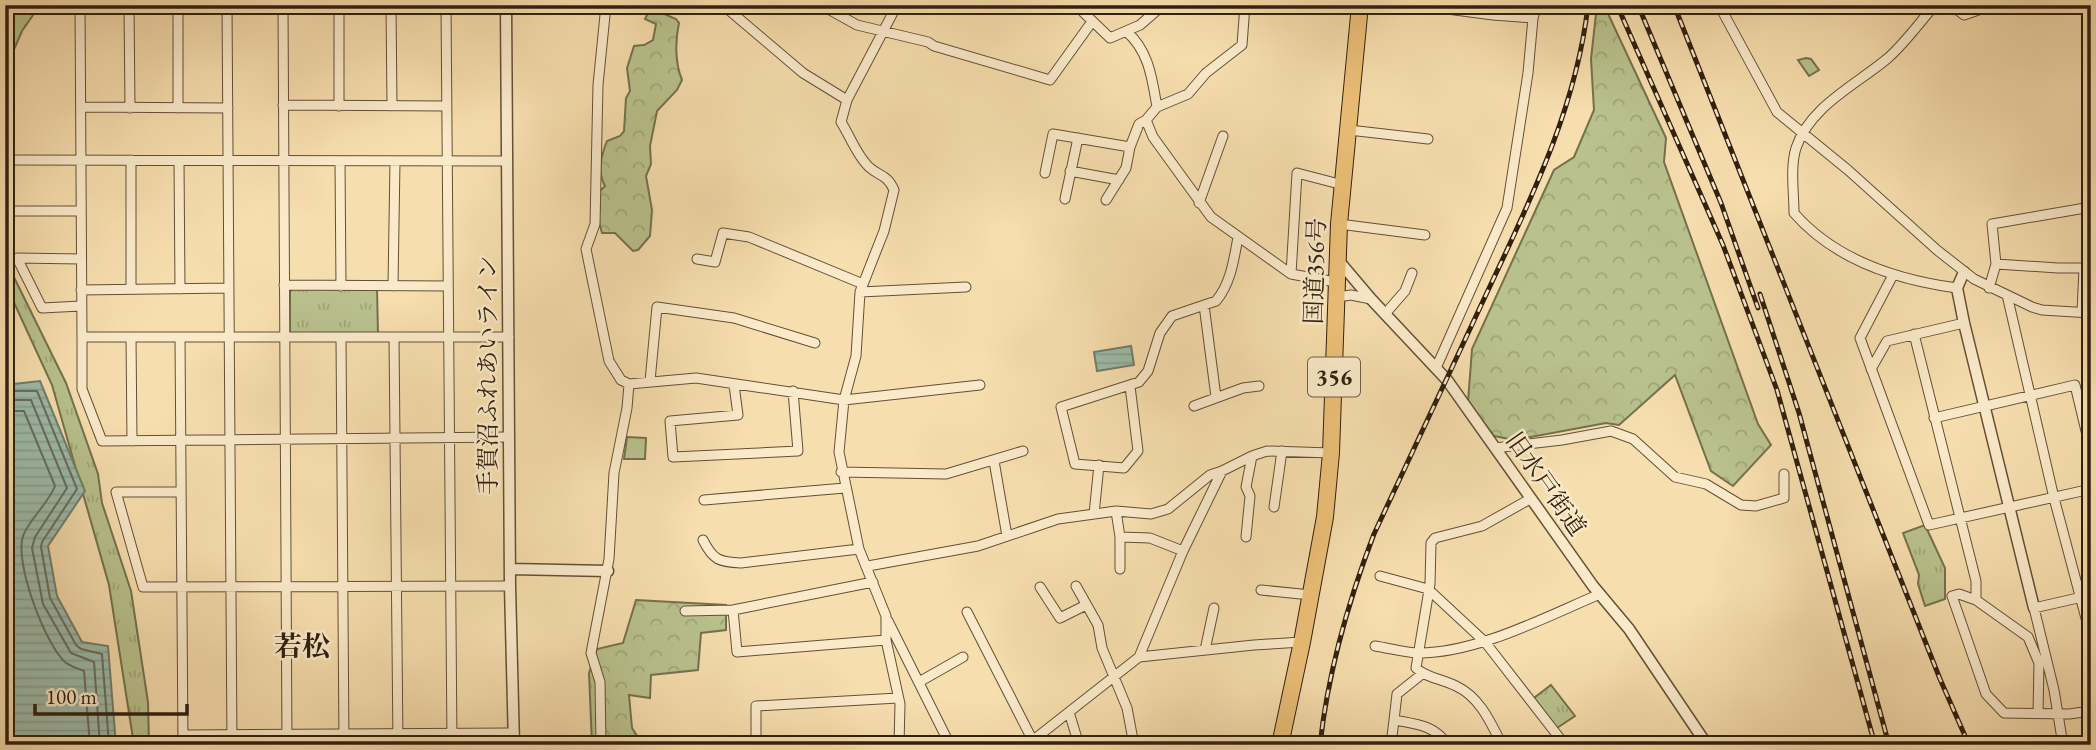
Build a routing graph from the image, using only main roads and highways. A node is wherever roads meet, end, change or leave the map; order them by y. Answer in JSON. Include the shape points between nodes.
{"nodes":[{"id":1,"x":1360,"y":5,"type":"edge"},
{"id":2,"x":1280,"y":745,"type":"edge"}],
"edges":[{"from":1,"to":2,"type":"highway","name":"国道356号","number":"356","via":[[1339,224],[1325,517]]}]}
